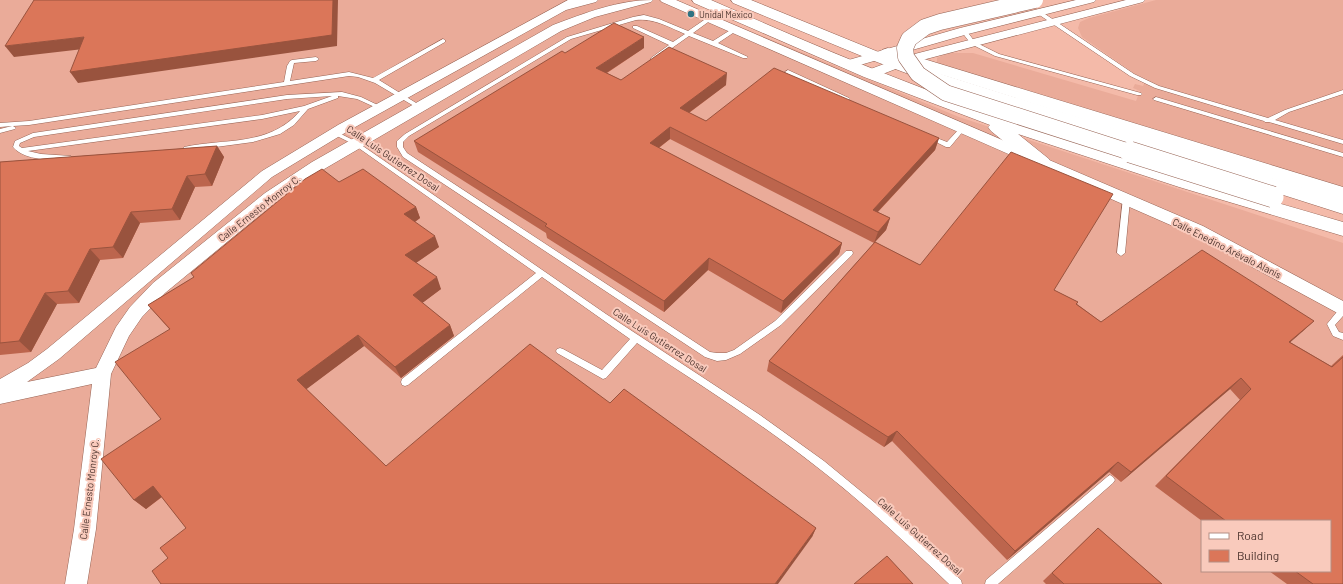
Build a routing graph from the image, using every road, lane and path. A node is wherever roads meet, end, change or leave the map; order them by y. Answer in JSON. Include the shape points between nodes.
{"nodes":[{"id":1,"x":592,"y":0,"type":"edge"},
{"id":2,"x":647,"y":0,"type":"edge"},
{"id":3,"x":666,"y":0,"type":"edge"},
{"id":4,"x":699,"y":0,"type":"edge"},
{"id":5,"x":738,"y":0,"type":"edge"},
{"id":6,"x":1090,"y":0,"type":"edge"},
{"id":7,"x":1139,"y":0,"type":"edge"},
{"id":8,"x":570,"y":4,"type":"edge"},
{"id":9,"x":1038,"y":6,"type":"edge"},
{"id":10,"x":709,"y":19,"type":"junction"},
{"id":11,"x":1052,"y":22,"type":"junction"},
{"id":12,"x":635,"y":27,"type":"dead end"},
{"id":13,"x":734,"y":30,"type":"junction"},
{"id":14,"x":964,"y":31,"type":"junction"},
{"id":15,"x":689,"y":33,"type":"junction"},
{"id":16,"x":443,"y":41,"type":"dead end"},
{"id":17,"x":973,"y":43,"type":"junction"},
{"id":18,"x":672,"y":44,"type":"junction"},
{"id":19,"x":713,"y":44,"type":"junction"},
{"id":20,"x":745,"y":58,"type":"dead end"},
{"id":21,"x":891,"y":58,"type":"junction"},
{"id":22,"x":316,"y":59,"type":"dead end"},
{"id":23,"x":649,"y":61,"type":"edge"},
{"id":24,"x":849,"y":64,"type":"junction"},
{"id":25,"x":788,"y":72,"type":"edge"},
{"id":26,"x":870,"y":74,"type":"junction"},
{"id":27,"x":374,"y":80,"type":"junction"},
{"id":28,"x":288,"y":83,"type":"junction"},
{"id":29,"x":1343,"y":92,"type":"edge"},
{"id":30,"x":342,"y":94,"type":"junction"},
{"id":31,"x":1139,"y":94,"type":"dead end"},
{"id":32,"x":401,"y":97,"type":"junction"},
{"id":33,"x":1156,"y":99,"type":"dead end"},
{"id":34,"x":851,"y":101,"type":"edge"},
{"id":35,"x":419,"y":107,"type":"junction"},
{"id":36,"x":306,"y":108,"type":"junction"},
{"id":37,"x":381,"y":108,"type":"junction"},
{"id":38,"x":982,"y":116,"type":"junction"},
{"id":39,"x":1269,"y":121,"type":"junction"},
{"id":40,"x":29,"y":123,"type":"junction"},
{"id":41,"x":0,"y":125,"type":"edge"},
{"id":42,"x":1252,"y":128,"type":"junction"},
{"id":43,"x":962,"y":129,"type":"junction"},
{"id":44,"x":0,"y":131,"type":"edge"},
{"id":45,"x":920,"y":133,"type":"edge"},
{"id":46,"x":336,"y":134,"type":"junction"},
{"id":47,"x":1343,"y":142,"type":"edge"},
{"id":48,"x":355,"y":144,"type":"junction"},
{"id":49,"x":19,"y":150,"type":"junction"},
{"id":50,"x":175,"y":150,"type":"edge"},
{"id":51,"x":1343,"y":155,"type":"edge"},
{"id":52,"x":75,"y":158,"type":"edge"},
{"id":53,"x":1042,"y":164,"type":"junction"},
{"id":54,"x":1288,"y":178,"type":"junction"},
{"id":55,"x":1343,"y":194,"type":"edge"},
{"id":56,"x":1126,"y":200,"type":"junction"},
{"id":57,"x":1343,"y":200,"type":"edge"},
{"id":58,"x":1343,"y":207,"type":"edge"},
{"id":59,"x":1301,"y":217,"type":"junction"},
{"id":60,"x":1343,"y":220,"type":"edge"},
{"id":61,"x":1343,"y":229,"type":"edge"},
{"id":62,"x":1343,"y":235,"type":"edge"},
{"id":63,"x":849,"y":253,"type":"dead end"},
{"id":64,"x":1121,"y":253,"type":"dead end"},
{"id":65,"x":542,"y":273,"type":"junction"},
{"id":66,"x":1343,"y":310,"type":"edge"},
{"id":67,"x":1343,"y":337,"type":"edge"},
{"id":68,"x":636,"y":338,"type":"junction"},
{"id":69,"x":560,"y":351,"type":"dead end"},
{"id":70,"x":102,"y":374,"type":"junction"},
{"id":71,"x":405,"y":382,"type":"dead end"},
{"id":72,"x":0,"y":389,"type":"edge"},
{"id":73,"x":0,"y":396,"type":"edge"},
{"id":74,"x":1110,"y":480,"type":"edge"},
{"id":75,"x":76,"y":584,"type":"edge"},
{"id":76,"x":957,"y":584,"type":"edge"},
{"id":77,"x":990,"y":584,"type":"edge"}],
"edges":[{"from":1,"to":8,"type":"street","name":"Calle Ernesto Monroy C."},
{"from":2,"to":35,"type":"street","name":"Calle Ernesto Monroy C.","via":[[567,23]]},
{"from":3,"to":10,"type":"street","name":"Calle Enedino Arévalo Alanís"},
{"from":4,"to":24,"type":"main road"},
{"from":5,"to":21,"type":"main road"},
{"from":6,"to":9,"type":"street"},
{"from":7,"to":11,"type":"street"},
{"from":8,"to":32,"type":"street","name":"Calle Ernesto Monroy C."},
{"from":9,"to":11,"type":"lane"},
{"from":9,"to":14,"type":"street"},
{"from":9,"to":60,"type":"main road","bridge":true,"via":[[926,26],[910,38],[906,49],[907,60],[923,80],[946,93]]},
{"from":10,"to":13,"type":"street","name":"Calle Enedino Arévalo Alanís"},
{"from":10,"to":15,"type":"lane"},
{"from":11,"to":17,"type":"street"},
{"from":11,"to":39,"type":"lane","via":[[1132,76],[1145,82]]},
{"from":12,"to":18,"type":"lane"},
{"from":13,"to":19,"type":"lane"},
{"from":13,"to":43,"type":"street","name":"Calle Enedino Arévalo Alanís"},
{"from":14,"to":17,"type":"lane"},
{"from":14,"to":21,"type":"street"},
{"from":15,"to":18,"type":"lane"},
{"from":15,"to":19,"type":"lane"},
{"from":15,"to":63,"type":"lane","via":[[644,17],[580,33],[406,135],[400,141],[400,147],[405,155],[708,355],[717,357],[737,352],[778,323]]},
{"from":16,"to":27,"type":"lane"},
{"from":17,"to":21,"type":"street"},
{"from":17,"to":31,"type":"lane","via":[[997,55]]},
{"from":18,"to":23,"type":"lane"},
{"from":19,"to":20,"type":"lane"},
{"from":21,"to":24,"type":"street"},
{"from":21,"to":26,"type":"street"},
{"from":21,"to":54,"type":"main road"},
{"from":21,"to":58,"type":"main road","via":[[979,93]]},
{"from":22,"to":28,"type":"lane","via":[[292,62]]},
{"from":24,"to":26,"type":"main road"},
{"from":25,"to":34,"type":"lane"},
{"from":26,"to":38,"type":"main road"},
{"from":27,"to":28,"type":"lane","via":[[349,74]]},
{"from":27,"to":32,"type":"lane"},
{"from":28,"to":40,"type":"lane"},
{"from":29,"to":39,"type":"lane","via":[[1287,111]]},
{"from":30,"to":36,"type":"lane"},
{"from":30,"to":37,"type":"lane"},
{"from":30,"to":49,"type":"lane","via":[[287,97],[33,135],[17,142],[16,147]]},
{"from":32,"to":35,"type":"lane"},
{"from":32,"to":37,"type":"street","name":"Calle Ernesto Monroy C."},
{"from":33,"to":42,"type":"lane"},
{"from":35,"to":48,"type":"street","name":"Calle Ernesto Monroy C."},
{"from":36,"to":49,"type":"lane","via":[[262,117]]},
{"from":36,"to":50,"type":"lane","via":[[278,133]]},
{"from":37,"to":46,"type":"street","name":"Calle Ernesto Monroy C."},
{"from":38,"to":53,"type":"main road"},
{"from":38,"to":59,"type":"main road","via":[[1110,159]]},
{"from":39,"to":42,"type":"lane"},
{"from":39,"to":47,"type":"lane"},
{"from":40,"to":41,"type":"lane"},
{"from":40,"to":44,"type":"lane"},
{"from":42,"to":51,"type":"lane"},
{"from":43,"to":45,"type":"lane","via":[[948,146]]},
{"from":43,"to":53,"type":"street","name":"Calle Enedino Arévalo Alanís"},
{"from":46,"to":48,"type":"lane","name":"Calle Luis Gutierrez Dosal"},
{"from":46,"to":72,"type":"street","name":"Calle Ernesto Monroy C.","via":[[267,174],[53,354]]},
{"from":48,"to":65,"type":"lane","name":"Calle Luis Gutierrez Dosal"},
{"from":48,"to":70,"type":"street","name":"Calle Ernesto Monroy C.","via":[[290,182],[159,288],[136,312],[122,332]]},
{"from":49,"to":52,"type":"lane","via":[[42,156]]},
{"from":53,"to":56,"type":"street","name":"Calle Enedino Arévalo Alanís"},
{"from":54,"to":55,"type":"main road"},
{"from":54,"to":57,"type":"main road"},
{"from":56,"to":64,"type":"lane"},
{"from":56,"to":66,"type":"street","name":"Calle Enedino Arévalo Alanís","via":[[1197,230]]},
{"from":59,"to":61,"type":"main road"},
{"from":59,"to":62,"type":"main road"},
{"from":65,"to":68,"type":"lane","name":"Calle Luis Gutierrez Dosal"},
{"from":65,"to":71,"type":"lane"},
{"from":66,"to":67,"type":"lane","via":[[1331,324],[1336,334]]},
{"from":68,"to":69,"type":"lane","via":[[603,376]]},
{"from":68,"to":76,"type":"lane","name":"Calle Luis Gutierrez Dosal","via":[[821,464],[904,534]]},
{"from":70,"to":73,"type":"street"},
{"from":70,"to":75,"type":"street","name":"Calle Ernesto Monroy C."},
{"from":74,"to":77,"type":"lane"}]}
